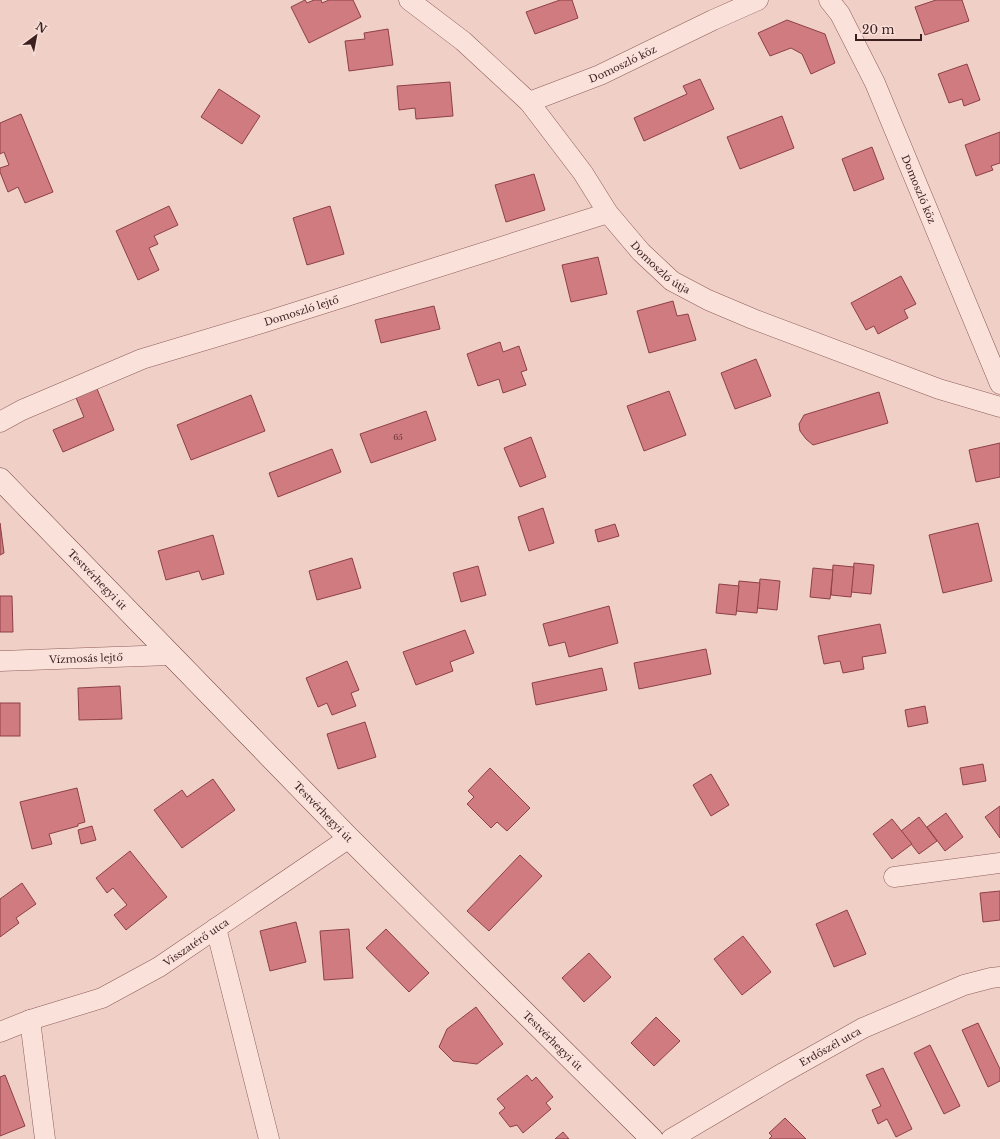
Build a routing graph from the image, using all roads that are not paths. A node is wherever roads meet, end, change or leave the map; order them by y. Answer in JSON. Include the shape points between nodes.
{"nodes":[{"id":1,"x":409,"y":0,"type":"edge"},
{"id":2,"x":758,"y":0,"type":"edge"},
{"id":3,"x":829,"y":0,"type":"edge"},
{"id":4,"x":529,"y":102,"type":"junction"},
{"id":5,"x":608,"y":213,"type":"junction"},
{"id":6,"x":1000,"y":384,"type":"edge"},
{"id":7,"x":1000,"y":407,"type":"edge"},
{"id":8,"x":0,"y":422,"type":"edge"},
{"id":9,"x":0,"y":479,"type":"edge"},
{"id":10,"x":171,"y":656,"type":"junction"},
{"id":11,"x":0,"y":661,"type":"edge"},
{"id":12,"x":349,"y":838,"type":"junction"},
{"id":13,"x":1000,"y":863,"type":"edge"},
{"id":14,"x":894,"y":877,"type":"dead end"},
{"id":15,"x":216,"y":928,"type":"junction"},
{"id":16,"x":1000,"y":977,"type":"edge"},
{"id":17,"x":30,"y":1020,"type":"junction"},
{"id":18,"x":0,"y":1032,"type":"edge"},
{"id":19,"x":45,"y":1139,"type":"edge"},
{"id":20,"x":269,"y":1139,"type":"edge"},
{"id":21,"x":652,"y":1139,"type":"edge"},
{"id":22,"x":671,"y":1139,"type":"edge"}],
"edges":[{"from":1,"to":4,"type":"street","name":"Domoszló útja","via":[[463,41]]},
{"from":2,"to":4,"type":"street","name":"Domoszló köz","via":[[600,75]]},
{"from":3,"to":6,"type":"street","name":"Domoszló köz","via":[[840,14],[876,84]]},
{"from":4,"to":5,"type":"street","name":"Domoszló útja","via":[[557,137]]},
{"from":5,"to":7,"type":"street","name":"Domoszló útja","via":[[641,252],[672,281],[708,300],[753,320],[939,389]]},
{"from":5,"to":8,"type":"street","name":"Domoszló lejtő","via":[[142,359],[22,410]]},
{"from":9,"to":10,"type":"street","name":"Testvérhegyi út"},
{"from":10,"to":11,"type":"street","name":"Vízmosás lejtő"},
{"from":10,"to":12,"type":"street","name":"Testvérhegyi út"},
{"from":12,"to":15,"type":"street","name":"Visszatérő utca"},
{"from":12,"to":21,"type":"street","name":"Testvérhegyi út"},
{"from":13,"to":14,"type":"street"},
{"from":15,"to":17,"type":"street","name":"Visszatérő utca","via":[[159,966],[102,998]]},
{"from":15,"to":20,"type":"street"},
{"from":16,"to":22,"type":"street","name":"Erdőszél utca","via":[[964,985],[863,1028]]},
{"from":17,"to":18,"type":"street","name":"Visszatérő utca"},
{"from":17,"to":19,"type":"street"}]}
